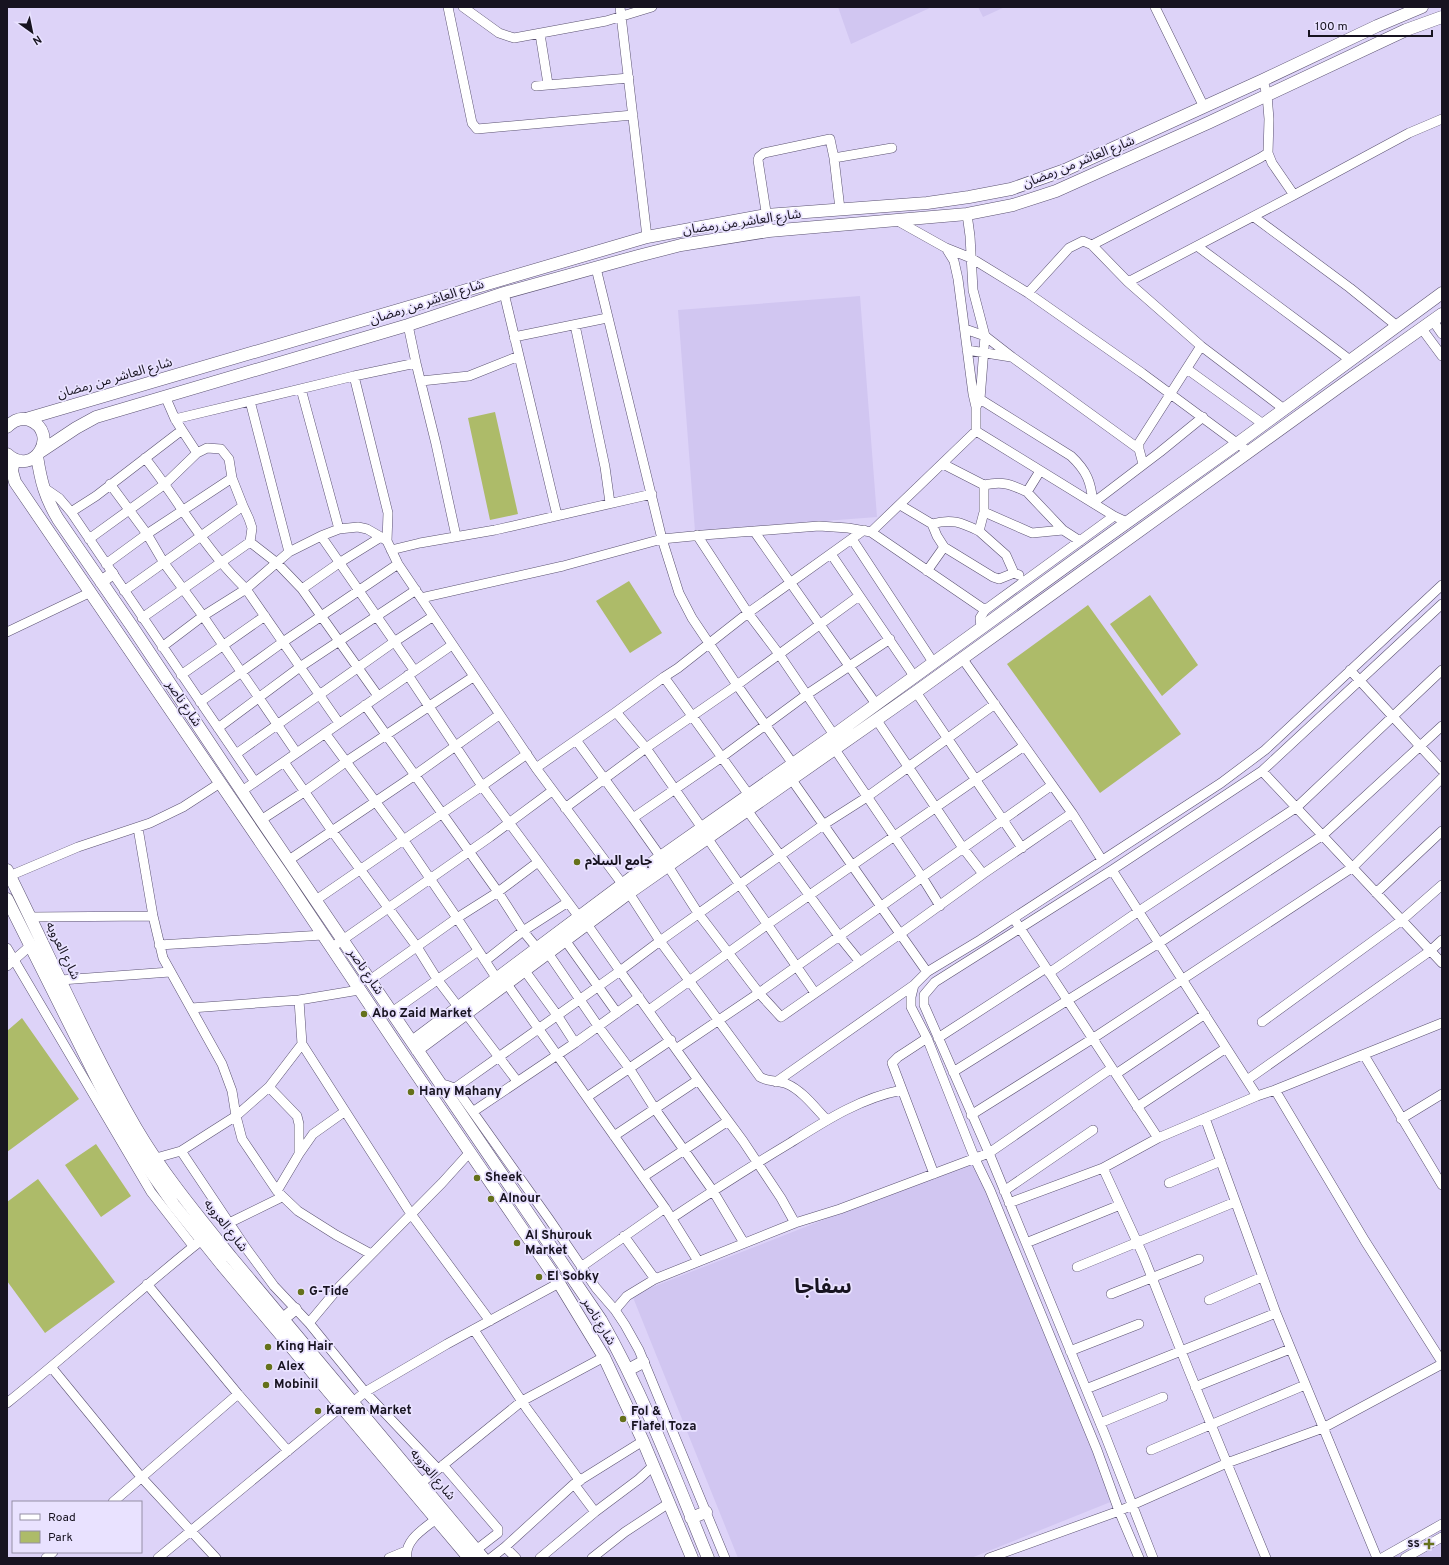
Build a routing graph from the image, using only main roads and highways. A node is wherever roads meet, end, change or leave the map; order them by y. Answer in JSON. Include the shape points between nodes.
{"nodes":[{"id":1,"x":1422,"y":7,"type":"edge"},
{"id":2,"x":1442,"y":17,"type":"edge"},
{"id":3,"x":1442,"y":293,"type":"edge"},
{"id":4,"x":1437,"y":318,"type":"edge"},
{"id":5,"x":345,"y":326,"type":"junction"},
{"id":6,"x":349,"y":342,"type":"junction"},
{"id":7,"x":26,"y":419,"type":"junction"},
{"id":8,"x":8,"y":424,"type":"edge"},
{"id":9,"x":38,"y":454,"type":"junction"},
{"id":10,"x":10,"y":457,"type":"edge"},
{"id":11,"x":112,"y":574,"type":"road end"},
{"id":12,"x":101,"y":582,"type":"junction"},
{"id":13,"x":132,"y":625,"type":"junction"},
{"id":14,"x":118,"y":632,"type":"junction"},
{"id":15,"x":705,"y":833,"type":"junction"},
{"id":16,"x":296,"y":870,"type":"junction"},
{"id":17,"x":8,"y":874,"type":"edge"},
{"id":18,"x":285,"y":878,"type":"junction"},
{"id":19,"x":7,"y":899,"type":"edge"},
{"id":20,"x":583,"y":920,"type":"junction"},
{"id":21,"x":542,"y":951,"type":"junction"},
{"id":22,"x":502,"y":982,"type":"junction"},
{"id":23,"x":60,"y":989,"type":"junction"},
{"id":24,"x":383,"y":999,"type":"junction"},
{"id":25,"x":371,"y":1007,"type":"junction"},
{"id":26,"x":414,"y":1046,"type":"junction"},
{"id":27,"x":528,"y":1213,"type":"junction"},
{"id":28,"x":516,"y":1221,"type":"junction"},
{"id":29,"x":536,"y":1224,"type":"junction"},
{"id":30,"x":523,"y":1231,"type":"junction"},
{"id":31,"x":227,"y":1261,"type":"junction"},
{"id":32,"x":295,"y":1309,"type":"road end"},
{"id":33,"x":283,"y":1320,"type":"junction"},
{"id":34,"x":644,"y":1362,"type":"road end"},
{"id":35,"x":628,"y":1370,"type":"junction"},
{"id":36,"x":706,"y":1512,"type":"road end"},
{"id":37,"x":691,"y":1518,"type":"junction"},
{"id":38,"x":476,"y":1555,"type":"edge"},
{"id":39,"x":692,"y":1558,"type":"edge"},
{"id":40,"x":708,"y":1558,"type":"edge"}],
"edges":[{"from":1,"to":5,"type":"main road","name":"شارع العاشر من رمضان","via":[[1065,170],[1011,189],[928,203],[766,215],[647,237]]},
{"from":2,"to":6,"type":"main road","name":"شارع العاشر من رمضان","via":[[1406,30],[1056,191],[1013,205],[967,214],[769,231],[682,245],[504,293]]},
{"from":3,"to":15,"type":"main road","via":[[1238,444],[749,795]]},
{"from":4,"to":15,"type":"main road","via":[[792,780],[747,810]]},
{"from":5,"to":6,"type":"main road"},
{"from":5,"to":7,"type":"main road","name":"شارع العاشر من رمضان"},
{"from":6,"to":9,"type":"main road","name":"شارع العاشر من رمضان","via":[[96,417],[64,435]]},
{"from":7,"to":8,"type":"main road","name":"شارع العاشر من رمضان"},
{"from":7,"to":9,"type":"main road","name":"شارع ناصر","via":[[37,424],[43,434],[44,442]]},
{"from":9,"to":10,"type":"main road","via":[[26,461]]},
{"from":9,"to":12,"type":"main road","name":"شارع ناصر","via":[[43,488],[48,502]]},
{"from":10,"to":14,"type":"main road","name":"شارع ناصر","via":[[15,482]]},
{"from":11,"to":12,"type":"main road"},
{"from":12,"to":13,"type":"main road","name":"شارع ناصر"},
{"from":13,"to":14,"type":"main road"},
{"from":13,"to":16,"type":"main road","name":"شارع ناصر"},
{"from":14,"to":18,"type":"main road","name":"شارع ناصر"},
{"from":15,"to":20,"type":"main road"},
{"from":16,"to":18,"type":"main road"},
{"from":16,"to":24,"type":"main road","name":"شارع ناصر"},
{"from":17,"to":23,"type":"main road","name":"شارع العروبه","via":[[30,916]]},
{"from":18,"to":25,"type":"main road","name":"شارع ناصر"},
{"from":19,"to":23,"type":"main road","name":"شارع العروبه","via":[[30,946]]},
{"from":20,"to":21,"type":"main road"},
{"from":20,"to":21,"type":"main road","via":[[565,940]]},
{"from":21,"to":22,"type":"main road"},
{"from":21,"to":22,"type":"main road","via":[[525,971]]},
{"from":22,"to":26,"type":"main road"},
{"from":23,"to":31,"type":"main road","name":"شارع العروبه","via":[[137,1128],[201,1219]]},
{"from":23,"to":31,"type":"main road","name":"شارع العروبه","via":[[65,1016],[114,1113],[141,1158],[198,1243]]},
{"from":24,"to":25,"type":"main road"},
{"from":24,"to":26,"type":"main road","name":"شارع ناصر"},
{"from":25,"to":28,"type":"main road","name":"شارع ناصر"},
{"from":26,"to":27,"type":"main road","name":"شارع ناصر"},
{"from":27,"to":28,"type":"main road","via":[[521,1215]]},
{"from":27,"to":29,"type":"main road","name":"شارع ناصر"},
{"from":28,"to":30,"type":"main road","name":"شارع ناصر"},
{"from":29,"to":30,"type":"main road","via":[[531,1230]]},
{"from":29,"to":35,"type":"main road","name":"شارع ناصر","via":[[601,1320]]},
{"from":30,"to":39,"type":"main road","name":"شارع ناصر","via":[[604,1357],[643,1441]]},
{"from":31,"to":33,"type":"main road","name":"شارع العروبه"},
{"from":31,"to":38,"type":"main road","name":"شارع العروبه","via":[[342,1407],[436,1519]]},
{"from":32,"to":33,"type":"main road"},
{"from":33,"to":38,"type":"main road","name":"شارع العروبه","via":[[421,1483]]},
{"from":34,"to":35,"type":"main road"},
{"from":35,"to":37,"type":"main road","name":"شارع ناصر"},
{"from":36,"to":37,"type":"main road"},
{"from":37,"to":40,"type":"main road","name":"شارع ناصر"}]}
